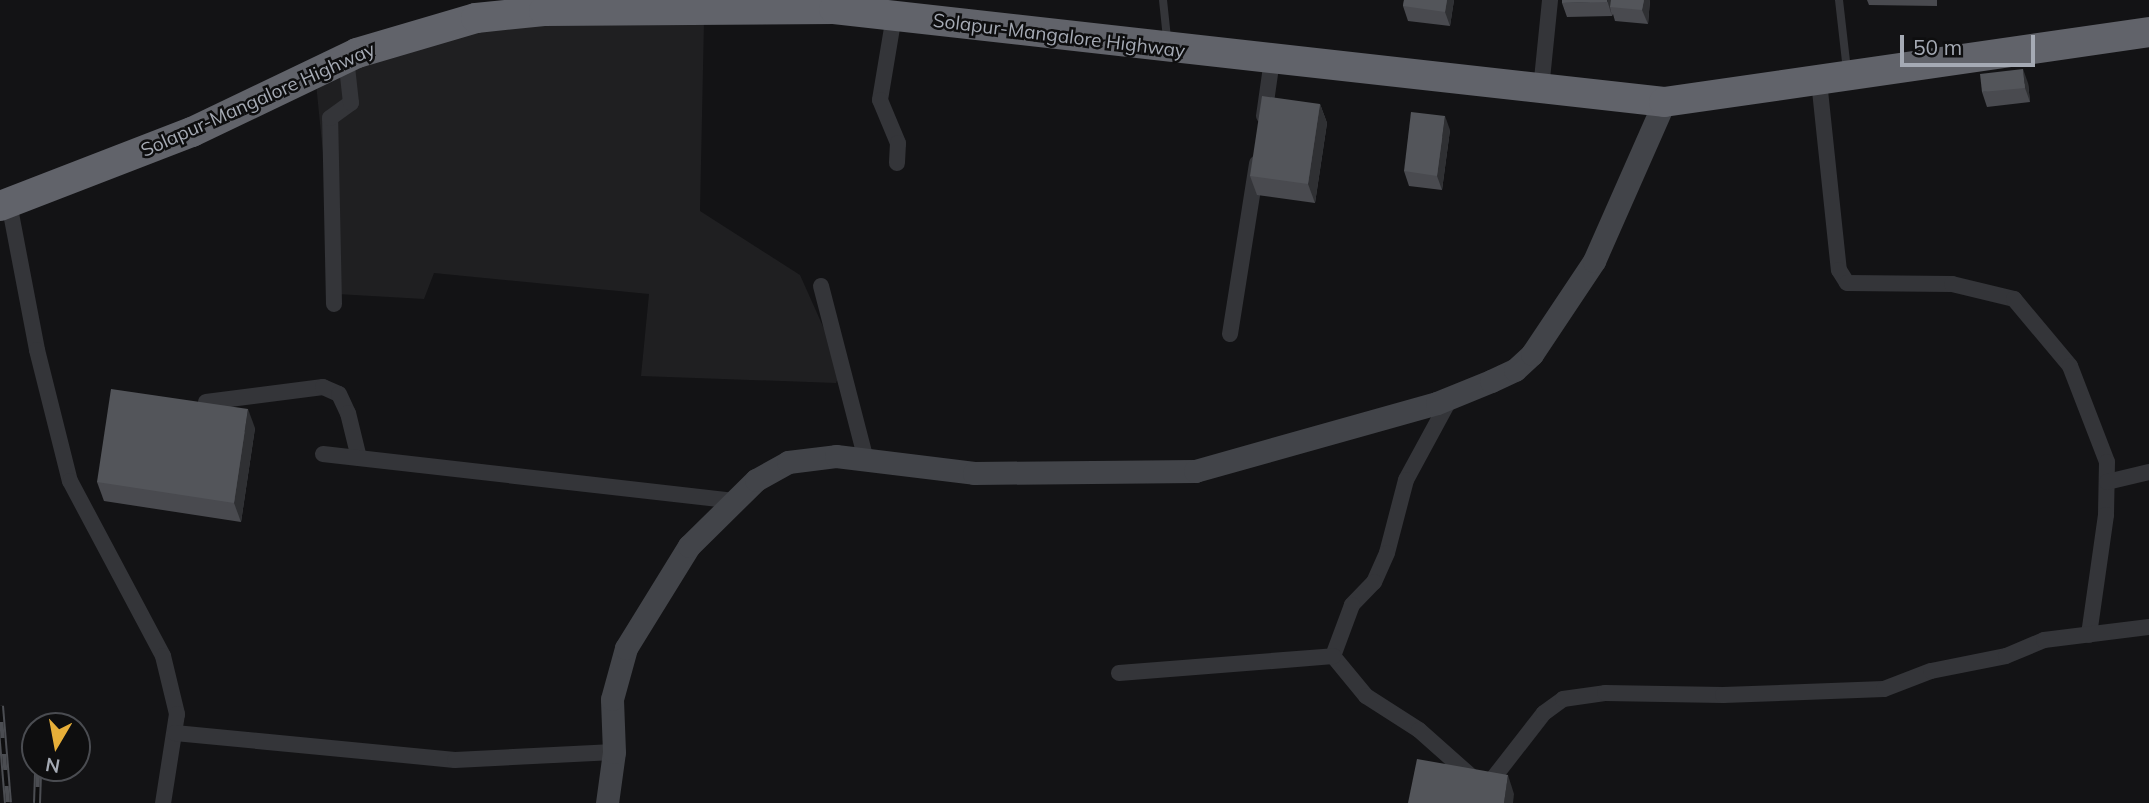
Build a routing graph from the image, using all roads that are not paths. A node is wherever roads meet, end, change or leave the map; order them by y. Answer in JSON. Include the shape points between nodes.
{"nodes":[{"id":1,"x":1163,"y":0,"type":"edge"},
{"id":2,"x":1549,"y":0,"type":"edge"},
{"id":3,"x":1839,"y":0,"type":"edge"},
{"id":4,"x":631,"y":4,"type":"edge"},
{"id":5,"x":496,"y":8,"type":"edge"},
{"id":6,"x":894,"y":16,"type":"junction"},
{"id":7,"x":2149,"y":32,"type":"edge"},
{"id":8,"x":1167,"y":49,"type":"junction"},
{"id":9,"x":346,"y":58,"type":"junction"},
{"id":10,"x":1272,"y":60,"type":"junction"},
{"id":11,"x":1848,"y":77,"type":"junction"},
{"id":12,"x":1819,"y":81,"type":"junction"},
{"id":13,"x":1541,"y":89,"type":"junction"},
{"id":14,"x":1664,"y":102,"type":"junction"},
{"id":15,"x":897,"y":163,"type":"dead end"},
{"id":16,"x":4,"y":204,"type":"edge"},
{"id":17,"x":821,"y":286,"type":"dead end"},
{"id":18,"x":334,"y":304,"type":"dead end"},
{"id":19,"x":1230,"y":334,"type":"dead end"},
{"id":20,"x":1451,"y":397,"type":"junction"},
{"id":21,"x":206,"y":402,"type":"edge"},
{"id":22,"x":323,"y":454,"type":"dead end"},
{"id":23,"x":359,"y":458,"type":"junction"},
{"id":24,"x":866,"y":460,"type":"junction"},
{"id":25,"x":2149,"y":472,"type":"edge"},
{"id":26,"x":2107,"y":482,"type":"junction"},
{"id":27,"x":734,"y":501,"type":"junction"},
{"id":28,"x":2149,"y":626,"type":"edge"},
{"id":29,"x":2089,"y":635,"type":"junction"},
{"id":30,"x":1333,"y":656,"type":"junction"},
{"id":31,"x":1119,"y":673,"type":"dead end"},
{"id":32,"x":175,"y":733,"type":"junction"},
{"id":33,"x":614,"y":752,"type":"junction"},
{"id":34,"x":163,"y":803,"type":"edge"},
{"id":35,"x":607,"y":803,"type":"edge"}],
"edges":[{"from":1,"to":8,"type":"lane"},
{"from":2,"to":13,"type":"street"},
{"from":3,"to":11,"type":"lane"},
{"from":4,"to":5,"type":"highway","name":"Solapur-Mangalore Highway"},
{"from":4,"to":6,"type":"highway","name":"Solapur-Mangalore Highway","via":[[834,9]]},
{"from":5,"to":9,"type":"highway","name":"Solapur-Mangalore Highway"},
{"from":6,"to":8,"type":"highway","name":"Solapur-Mangalore Highway","via":[[929,15]]},
{"from":6,"to":15,"type":"street","via":[[880,100],[898,143]]},
{"from":7,"to":11,"type":"highway","name":"Solapur-Mangalore Highway"},
{"from":8,"to":10,"type":"highway","name":"Solapur-Mangalore Highway"},
{"from":9,"to":16,"type":"highway","name":"Solapur-Mangalore Highway","via":[[192,132]]},
{"from":9,"to":18,"type":"street","via":[[351,103],[330,118]]},
{"from":10,"to":13,"type":"highway","name":"Solapur-Mangalore Highway"},
{"from":10,"to":19,"type":"street"},
{"from":11,"to":12,"type":"highway","name":"Solapur-Mangalore Highway"},
{"from":12,"to":14,"type":"highway","name":"Solapur-Mangalore Highway"},
{"from":12,"to":26,"type":"street","via":[[1839,270],[1847,283],[1952,284],[2014,299],[2070,366],[2107,461]]},
{"from":13,"to":14,"type":"highway","name":"Solapur-Mangalore Highway"},
{"from":14,"to":20,"type":"street","via":[[1594,261],[1532,354],[1515,370]]},
{"from":16,"to":32,"type":"street","via":[[69,481],[163,656],[177,714]]},
{"from":17,"to":24,"type":"street"},
{"from":20,"to":24,"type":"street","via":[[1195,471],[974,473]]},
{"from":20,"to":30,"type":"street","via":[[1406,480],[1387,553],[1374,582],[1352,605]]},
{"from":21,"to":23,"type":"street","via":[[323,387],[338,394],[348,413]]},
{"from":22,"to":23,"type":"street"},
{"from":23,"to":27,"type":"street"},
{"from":24,"to":27,"type":"street","via":[[836,456],[788,462],[755,480]]},
{"from":25,"to":26,"type":"street"},
{"from":26,"to":29,"type":"street"},
{"from":27,"to":33,"type":"street","via":[[689,546],[626,648],[612,699]]},
{"from":28,"to":29,"type":"street"},
{"from":29,"to":30,"type":"street","via":[[2044,640],[2006,656],[1931,671],[1884,689],[1723,695],[1605,692],[1563,699],[1544,713],[1491,781],[1473,778],[1419,730],[1366,696]]},
{"from":30,"to":31,"type":"street"},
{"from":32,"to":33,"type":"street","via":[[455,760]]},
{"from":32,"to":34,"type":"street"},
{"from":33,"to":35,"type":"street"}]}
